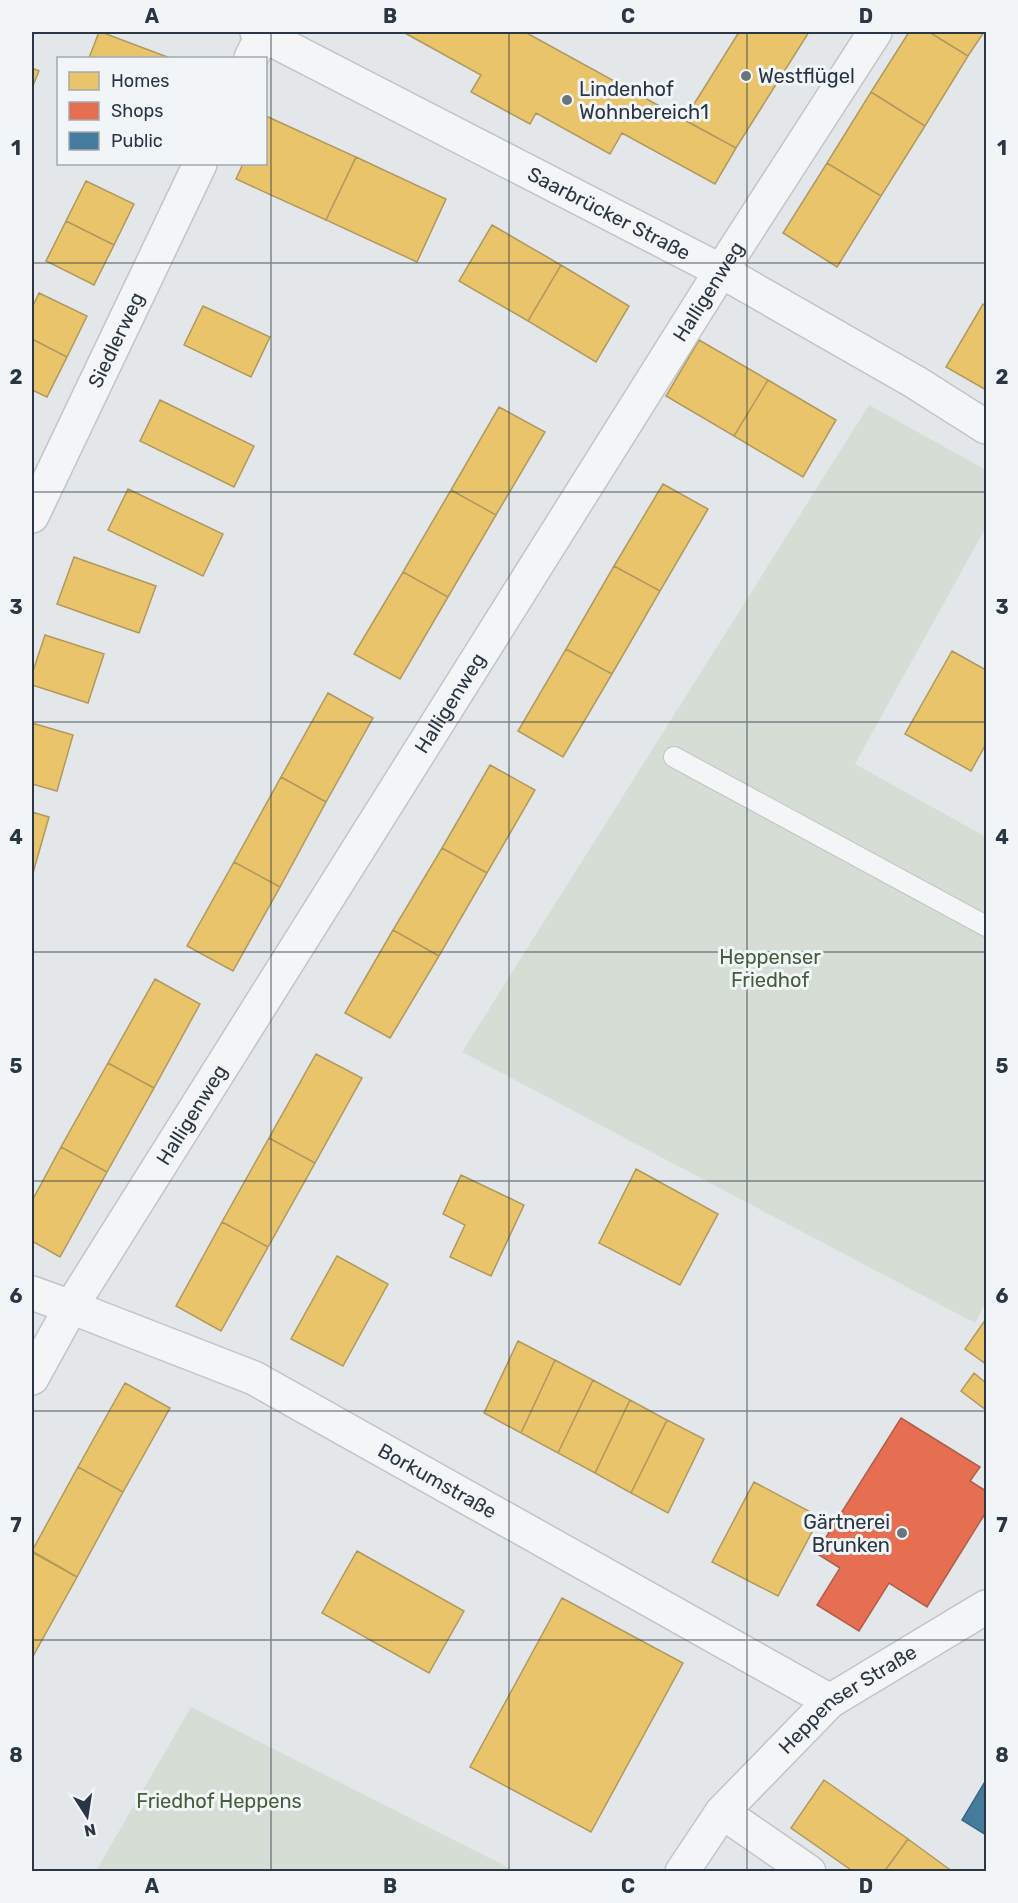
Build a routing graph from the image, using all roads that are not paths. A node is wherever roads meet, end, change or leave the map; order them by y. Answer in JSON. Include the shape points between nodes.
{"nodes":[{"id":1,"x":875,"y":32,"type":"edge"},
{"id":2,"x":258,"y":39,"type":"edge"},
{"id":3,"x":200,"y":165,"type":"edge"},
{"id":4,"x":721,"y":271,"type":"junction"},
{"id":5,"x":987,"y":427,"type":"edge"},
{"id":6,"x":32,"y":516,"type":"edge"},
{"id":7,"x":674,"y":757,"type":"dead end"},
{"id":8,"x":987,"y":926,"type":"edge"},
{"id":9,"x":32,"y":1293,"type":"edge"},
{"id":10,"x":71,"y":1306,"type":"junction"},
{"id":11,"x":32,"y":1378,"type":"edge"},
{"id":12,"x":987,"y":1607,"type":"edge"},
{"id":13,"x":830,"y":1701,"type":"junction"},
{"id":14,"x":722,"y":1812,"type":"junction"},
{"id":15,"x":682,"y":1872,"type":"edge"},
{"id":16,"x":809,"y":1872,"type":"edge"}],
"edges":[{"from":1,"to":4,"type":"street","name":"Halligenweg"},
{"from":2,"to":4,"type":"street","name":"Saarbrücker Straße"},
{"from":3,"to":6,"type":"street","name":"Siedlerweg"},
{"from":4,"to":5,"type":"street","name":"Saarbrücker Straße"},
{"from":4,"to":10,"type":"street","name":"Halligenweg"},
{"from":7,"to":8,"type":"lane"},
{"from":9,"to":10,"type":"street","name":"Borkumstraße"},
{"from":10,"to":11,"type":"street","name":"Halligenweg"},
{"from":10,"to":13,"type":"street","name":"Borkumstraße","via":[[254,1378]]},
{"from":12,"to":13,"type":"street","name":"Heppenser Straße"},
{"from":13,"to":14,"type":"street","name":"Heppenser Straße"},
{"from":14,"to":15,"type":"street","name":"Heppenser Straße"},
{"from":14,"to":16,"type":"street"}]}
